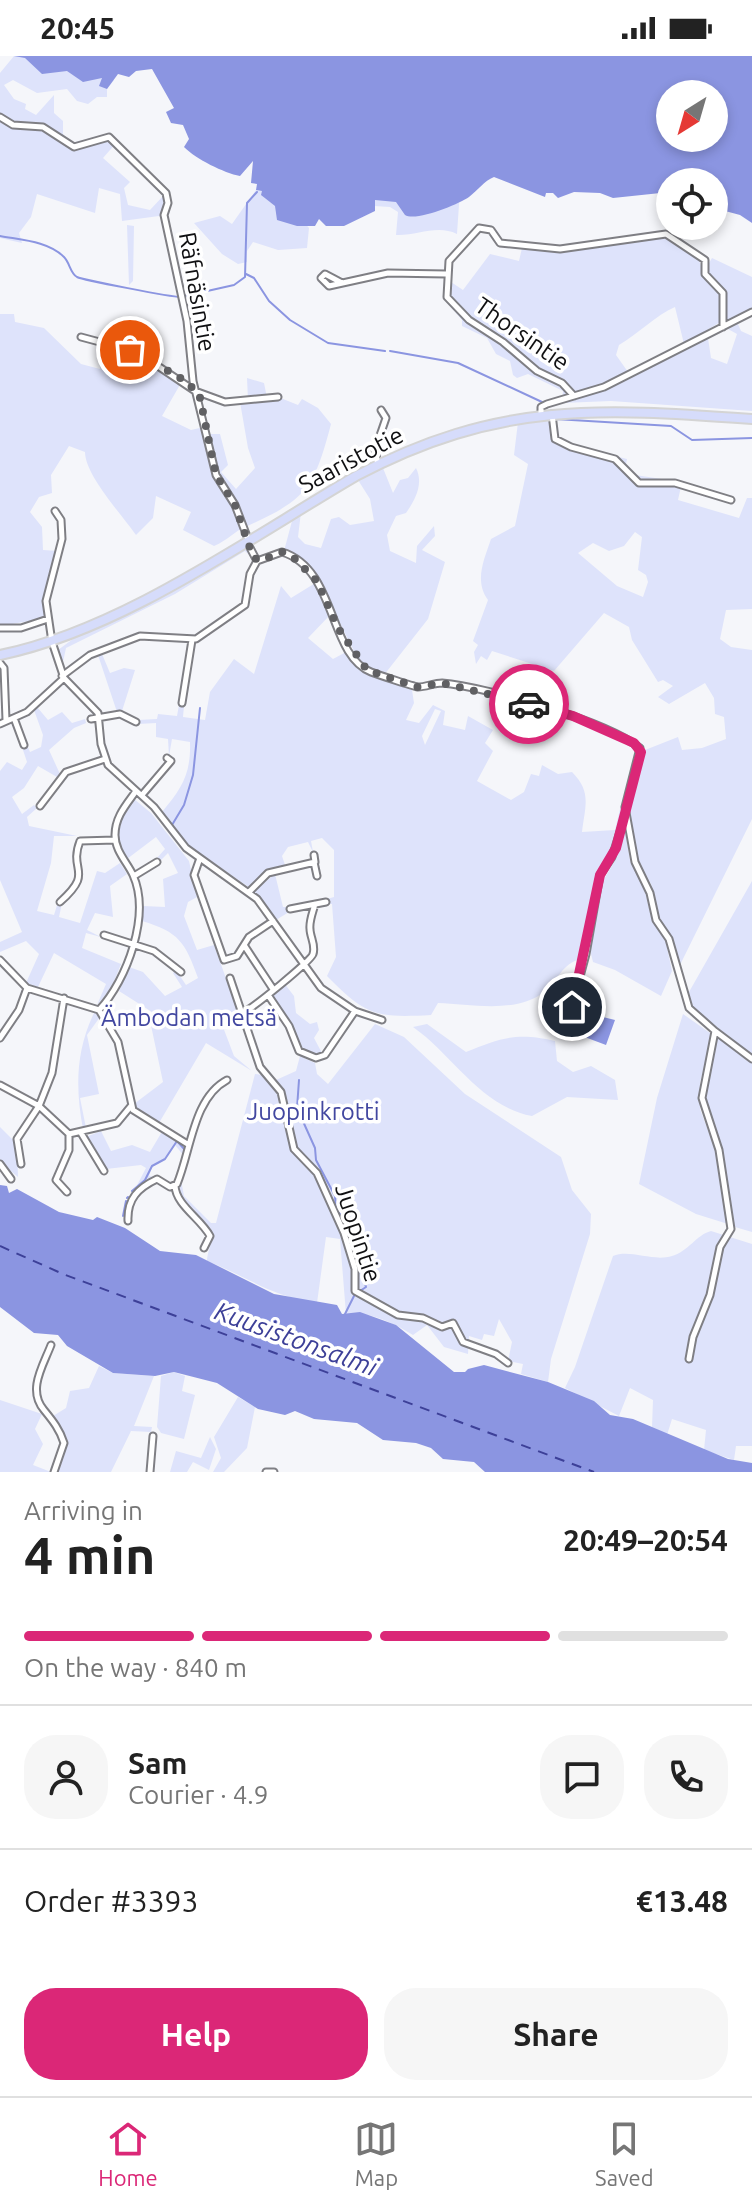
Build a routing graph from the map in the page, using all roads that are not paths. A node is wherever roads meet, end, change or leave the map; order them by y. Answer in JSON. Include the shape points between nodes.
{"nodes":[{"id":1,"x":0,"y":117,"type":"edge"},
{"id":2,"x":446,"y":274,"type":"junction"},
{"id":3,"x":342,"y":283,"type":"dead end"},
{"id":4,"x":752,"y":312,"type":"edge"},
{"id":5,"x":723,"y":327,"type":"junction"},
{"id":6,"x":81,"y":337,"type":"dead end"},
{"id":7,"x":199,"y":393,"type":"junction"},
{"id":8,"x":574,"y":396,"type":"junction"},
{"id":9,"x":278,"y":397,"type":"dead end"},
{"id":10,"x":381,"y":410,"type":"dead end"},
{"id":11,"x":552,"y":413,"type":"junction"},
{"id":12,"x":541,"y":415,"type":"junction"},
{"id":13,"x":752,"y":419,"type":"edge"},
{"id":14,"x":378,"y":465,"type":"junction"},
{"id":15,"x":731,"y":500,"type":"dead end"},
{"id":16,"x":55,"y":511,"type":"dead end"},
{"id":17,"x":247,"y":540,"type":"junction"},
{"id":18,"x":257,"y":561,"type":"junction"},
{"id":19,"x":48,"y":619,"type":"junction"},
{"id":20,"x":0,"y":628,"type":"edge"},
{"id":21,"x":192,"y":640,"type":"junction"},
{"id":22,"x":52,"y":642,"type":"junction"},
{"id":23,"x":0,"y":655,"type":"edge"},
{"id":24,"x":0,"y":663,"type":"edge"},
{"id":25,"x":63,"y":677,"type":"junction"},
{"id":26,"x":182,"y":703,"type":"dead end"},
{"id":27,"x":99,"y":717,"type":"junction"},
{"id":28,"x":14,"y":718,"type":"junction"},
{"id":29,"x":91,"y":719,"type":"dead end"},
{"id":30,"x":3,"y":722,"type":"edge"},
{"id":31,"x":136,"y":722,"type":"dead end"},
{"id":32,"x":24,"y":745,"type":"dead end"},
{"id":33,"x":167,"y":758,"type":"dead end"},
{"id":34,"x":105,"y":759,"type":"junction"},
{"id":35,"x":139,"y":793,"type":"junction"},
{"id":36,"x":40,"y":806,"type":"dead end"},
{"id":37,"x":626,"y":815,"type":"junction"},
{"id":38,"x":115,"y":840,"type":"junction"},
{"id":39,"x":200,"y":858,"type":"junction"},
{"id":40,"x":157,"y":862,"type":"dead end"},
{"id":41,"x":134,"y":876,"type":"junction"},
{"id":42,"x":317,"y":876,"type":"dead end"},
{"id":43,"x":250,"y":891,"type":"junction"},
{"id":44,"x":60,"y":902,"type":"dead end"},
{"id":45,"x":326,"y":902,"type":"dead end"},
{"id":46,"x":315,"y":904,"type":"junction"},
{"id":47,"x":290,"y":909,"type":"dead end"},
{"id":48,"x":273,"y":921,"type":"junction"},
{"id":49,"x":104,"y":935,"type":"dead end"},
{"id":50,"x":132,"y":943,"type":"junction"},
{"id":51,"x":243,"y":944,"type":"junction"},
{"id":52,"x":0,"y":960,"type":"edge"},
{"id":53,"x":303,"y":966,"type":"junction"},
{"id":54,"x":181,"y":972,"type":"dead end"},
{"id":55,"x":230,"y":978,"type":"dead end"},
{"id":56,"x":27,"y":988,"type":"junction"},
{"id":57,"x":270,"y":992,"type":"junction"},
{"id":58,"x":64,"y":998,"type":"junction"},
{"id":59,"x":99,"y":1010,"type":"junction"},
{"id":60,"x":355,"y":1011,"type":"junction"},
{"id":61,"x":242,"y":1013,"type":"junction"},
{"id":62,"x":382,"y":1020,"type":"dead end"},
{"id":63,"x":566,"y":1029,"type":"dead end"},
{"id":64,"x":715,"y":1031,"type":"junction"},
{"id":65,"x":0,"y":1038,"type":"edge"},
{"id":66,"x":752,"y":1059,"type":"edge"},
{"id":67,"x":227,"y":1080,"type":"dead end"},
{"id":68,"x":0,"y":1085,"type":"edge"},
{"id":69,"x":131,"y":1105,"type":"junction"},
{"id":70,"x":39,"y":1106,"type":"junction"},
{"id":71,"x":136,"y":1114,"type":"junction"},
{"id":72,"x":125,"y":1117,"type":"junction"},
{"id":73,"x":81,"y":1133,"type":"junction"},
{"id":74,"x":69,"y":1134,"type":"junction"},
{"id":75,"x":189,"y":1145,"type":"junction"},
{"id":76,"x":0,"y":1164,"type":"edge"},
{"id":77,"x":21,"y":1164,"type":"dead end"},
{"id":78,"x":104,"y":1171,"type":"dead end"},
{"id":79,"x":11,"y":1179,"type":"dead end"},
{"id":80,"x":175,"y":1186,"type":"junction"},
{"id":81,"x":67,"y":1192,"type":"dead end"},
{"id":82,"x":128,"y":1221,"type":"dead end"},
{"id":83,"x":204,"y":1248,"type":"dead end"},
{"id":84,"x":51,"y":1345,"type":"dead end"},
{"id":85,"x":689,"y":1359,"type":"dead end"},
{"id":86,"x":508,"y":1363,"type":"dead end"},
{"id":87,"x":153,"y":1436,"type":"dead end"},
{"id":88,"x":54,"y":1472,"type":"edge"},
{"id":89,"x":150,"y":1472,"type":"edge"},
{"id":90,"x":266,"y":1472,"type":"edge"},
{"id":91,"x":274,"y":1472,"type":"edge"}],
"edges":[{"from":1,"to":7,"type":"street","name":"Räfnäsintie","via":[[13,125],[43,127],[74,147],[109,137],[166,193],[164,215]]},
{"from":2,"to":3,"type":"street","via":[[388,273]]},
{"from":2,"to":5,"type":"street","via":[[453,255],[479,228],[491,230],[500,243],[554,249],[666,234],[705,260],[705,274],[723,293]]},
{"from":2,"to":8,"type":"street","name":"Thorsintie","via":[[446,294],[453,306]]},
{"from":4,"to":5,"type":"street"},
{"from":5,"to":8,"type":"street","via":[[621,379]]},
{"from":6,"to":7,"type":"street","via":[[137,352]]},
{"from":7,"to":9,"type":"street","via":[[233,404]]},
{"from":7,"to":17,"type":"street","name":"Räfnäsintie","via":[[216,475],[235,505]]},
{"from":8,"to":12,"type":"street","via":[[541,407]]},
{"from":10,"to":14,"type":"street","via":[[386,418],[375,450]]},
{"from":11,"to":12,"type":"main road","name":"Saaristotie"},
{"from":11,"to":13,"type":"main road","name":"Saaristotie","via":[[614,410]]},
{"from":11,"to":15,"type":"street","via":[[555,439],[615,459],[639,483],[675,483]]},
{"from":12,"to":14,"type":"main road","name":"Saaristotie","via":[[455,433]]},
{"from":14,"to":17,"type":"main road","name":"Saaristotie"},
{"from":16,"to":19,"type":"street","via":[[61,520],[62,544],[46,601]]},
{"from":17,"to":18,"type":"street","name":"Räfnäsintie"},
{"from":17,"to":22,"type":"main road","name":"Saaristotie","via":[[128,609]]},
{"from":18,"to":21,"type":"street","via":[[245,605]]},
{"from":18,"to":37,"type":"street","via":[[282,552],[310,572],[349,648],[367,670],[417,687],[442,683],[559,711],[638,746],[641,756]]},
{"from":19,"to":20,"type":"street"},
{"from":19,"to":22,"type":"street"},
{"from":21,"to":25,"type":"street","via":[[140,636],[90,655]]},
{"from":21,"to":26,"type":"street"},
{"from":22,"to":23,"type":"main road","name":"Saaristotie"},
{"from":22,"to":25,"type":"street"},
{"from":24,"to":30,"type":"street"},
{"from":25,"to":27,"type":"street","via":[[92,703]]},
{"from":25,"to":28,"type":"street"},
{"from":27,"to":29,"type":"street"},
{"from":27,"to":31,"type":"street","via":[[120,714]]},
{"from":27,"to":34,"type":"street"},
{"from":28,"to":30,"type":"street"},
{"from":28,"to":32,"type":"street"},
{"from":33,"to":35,"type":"street","via":[[171,761]]},
{"from":34,"to":35,"type":"street"},
{"from":34,"to":36,"type":"street","via":[[66,772]]},
{"from":35,"to":38,"type":"street","via":[[121,812]]},
{"from":35,"to":39,"type":"street"},
{"from":37,"to":63,"type":"street","via":[[600,875]]},
{"from":37,"to":64,"type":"street","via":[[636,867],[669,939],[689,1008]]},
{"from":38,"to":41,"type":"street"},
{"from":38,"to":44,"type":"street","via":[[80,841],[75,857],[80,877]]},
{"from":39,"to":43,"type":"street"},
{"from":39,"to":51,"type":"street","via":[[194,875],[224,960],[237,956]]},
{"from":40,"to":41,"type":"street"},
{"from":41,"to":50,"type":"street","via":[[139,906]]},
{"from":42,"to":43,"type":"street","via":[[314,858],[268,873]]},
{"from":43,"to":48,"type":"street"},
{"from":45,"to":46,"type":"street"},
{"from":46,"to":47,"type":"street"},
{"from":46,"to":53,"type":"street","via":[[310,928],[314,952]]},
{"from":48,"to":51,"type":"street"},
{"from":48,"to":53,"type":"street"},
{"from":49,"to":50,"type":"street"},
{"from":50,"to":54,"type":"street","via":[[154,951]]},
{"from":50,"to":59,"type":"street","via":[[115,989]]},
{"from":51,"to":57,"type":"street"},
{"from":52,"to":56,"type":"street"},
{"from":53,"to":57,"type":"street"},
{"from":53,"to":60,"type":"street","via":[[321,988]]},
{"from":55,"to":61,"type":"street"},
{"from":56,"to":58,"type":"street"},
{"from":56,"to":65,"type":"street"},
{"from":57,"to":60,"type":"street","via":[[299,1051],[316,1058],[325,1055]]},
{"from":57,"to":61,"type":"street","via":[[257,1007]]},
{"from":58,"to":59,"type":"street"},
{"from":58,"to":70,"type":"street","via":[[52,1073]]},
{"from":59,"to":69,"type":"street","via":[[118,1042]]},
{"from":60,"to":62,"type":"street"},
{"from":61,"to":86,"type":"street","name":"Juopintie","via":[[260,1067],[281,1092],[294,1149],[317,1173],[344,1233],[355,1269],[355,1291],[402,1317],[423,1318],[442,1327],[453,1323],[463,1342]]},
{"from":64,"to":66,"type":"street"},
{"from":64,"to":85,"type":"street","via":[[702,1098],[719,1150],[731,1229],[720,1247]]},
{"from":67,"to":75,"type":"street","via":[[212,1093]]},
{"from":68,"to":70,"type":"street"},
{"from":69,"to":71,"type":"street"},
{"from":69,"to":72,"type":"street"},
{"from":70,"to":74,"type":"street"},
{"from":70,"to":77,"type":"street","via":[[17,1139]]},
{"from":71,"to":72,"type":"street"},
{"from":71,"to":75,"type":"street"},
{"from":72,"to":73,"type":"street","via":[[112,1126]]},
{"from":73,"to":74,"type":"street"},
{"from":73,"to":78,"type":"street"},
{"from":74,"to":81,"type":"street","via":[[69,1150],[56,1180]]},
{"from":75,"to":80,"type":"street"},
{"from":76,"to":79,"type":"street"},
{"from":80,"to":82,"type":"street","via":[[157,1179],[145,1186],[130,1202]]},
{"from":80,"to":83,"type":"street","via":[[210,1236]]},
{"from":84,"to":88,"type":"street","via":[[36,1389],[39,1404],[64,1443]]},
{"from":87,"to":89,"type":"street"},
{"from":90,"to":91,"type":"street"}]}
